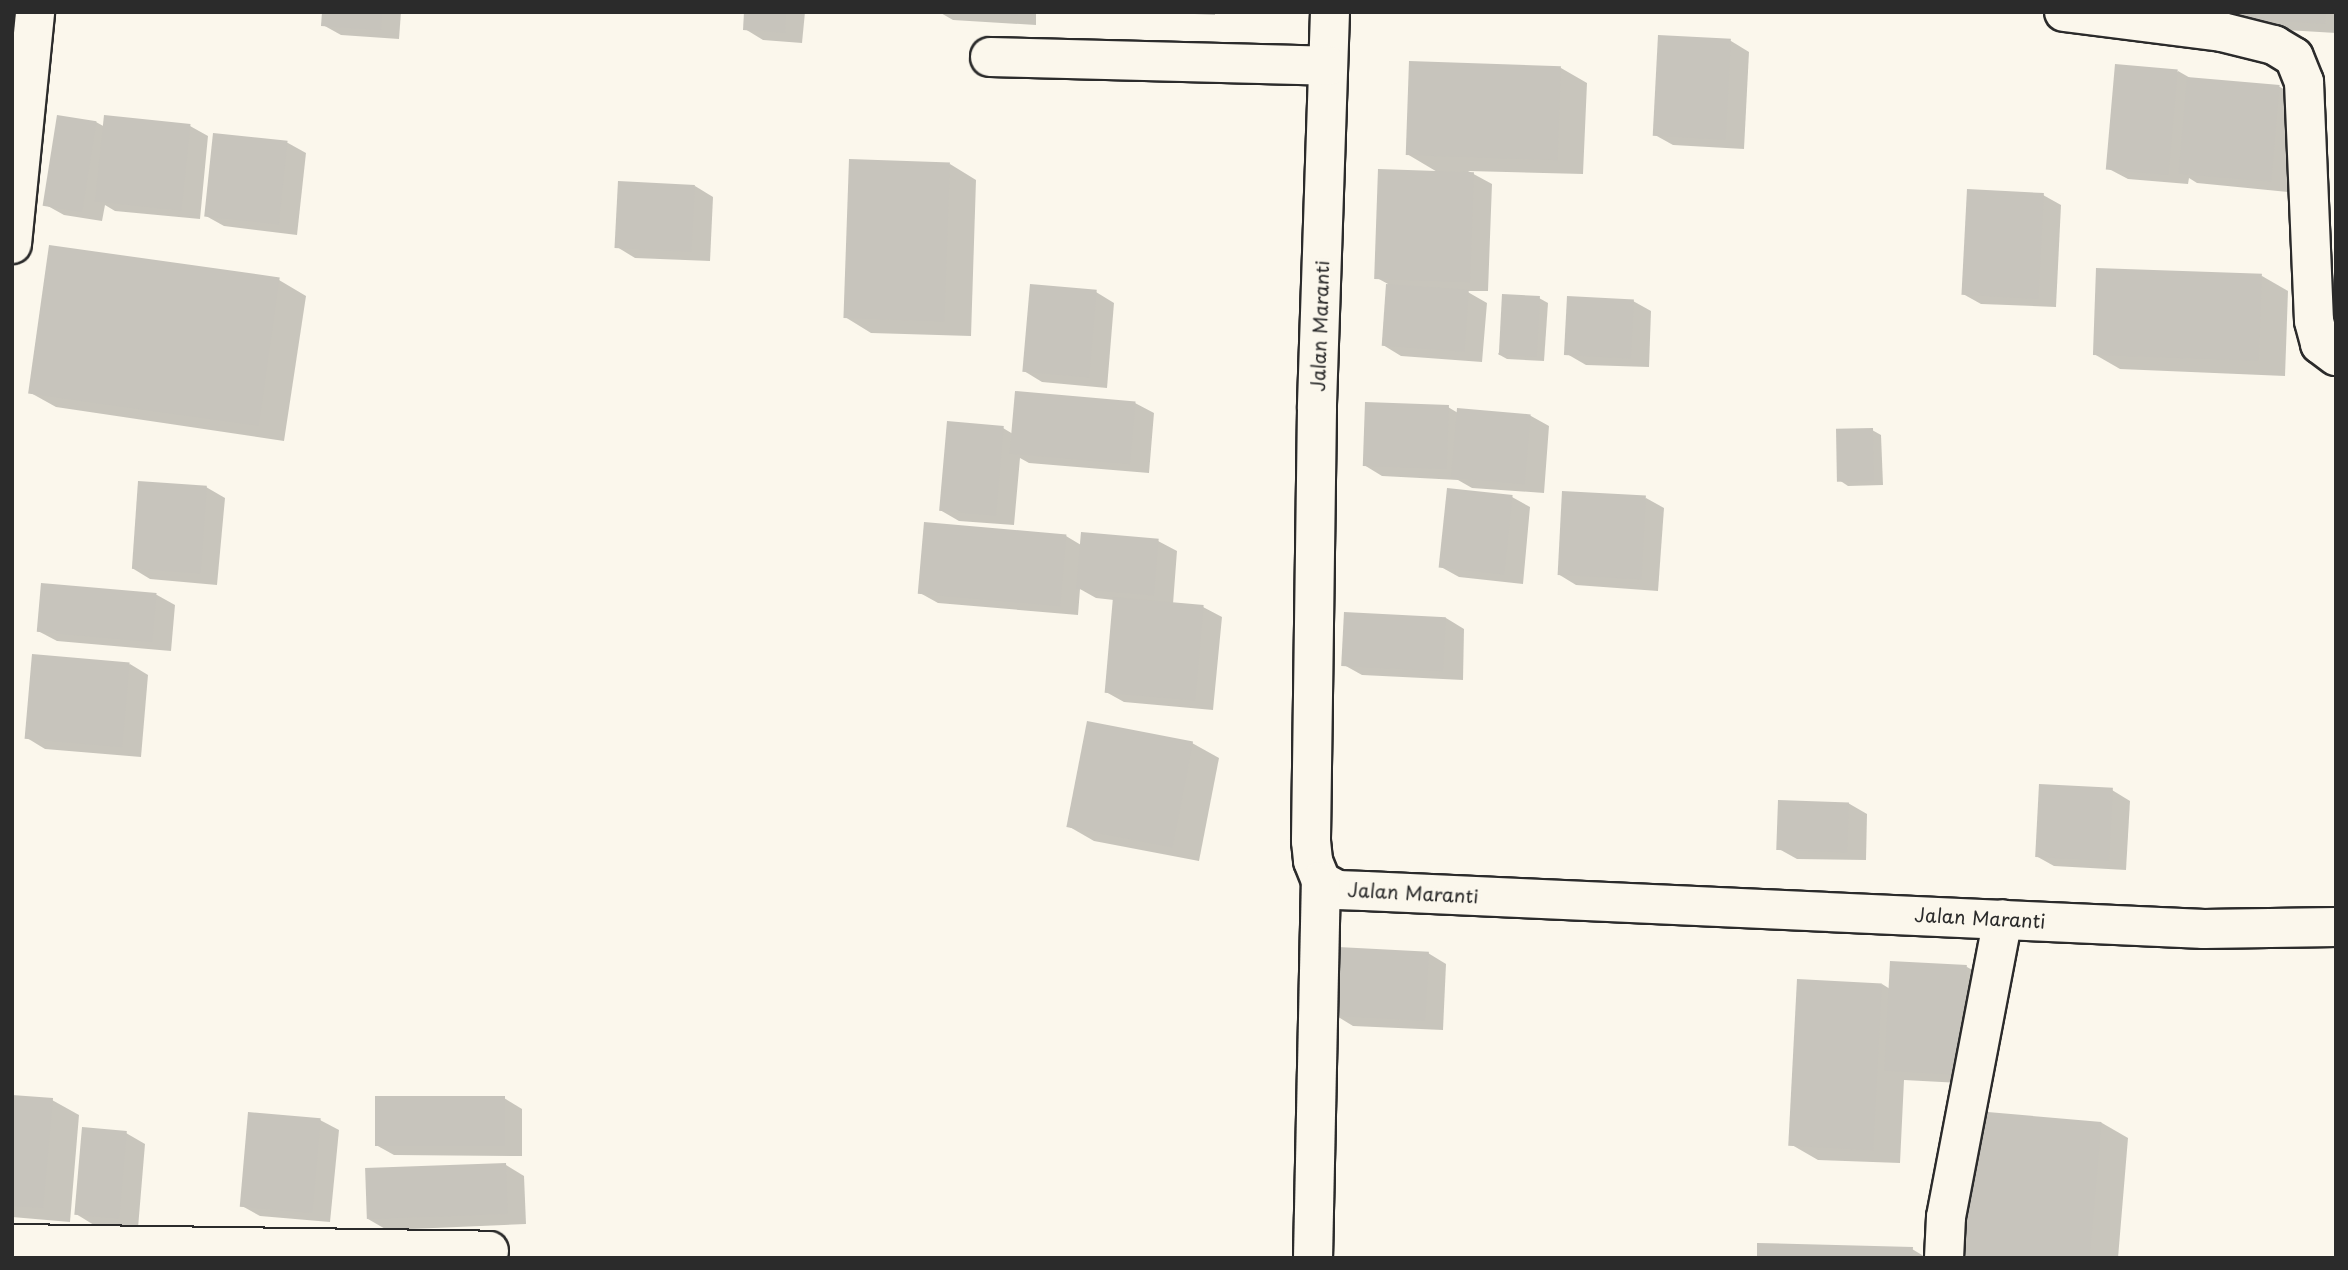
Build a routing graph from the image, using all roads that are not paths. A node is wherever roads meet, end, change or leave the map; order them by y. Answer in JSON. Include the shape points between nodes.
{"nodes":[{"id":1,"x":35,"y":12,"type":"edge"},
{"id":2,"x":1330,"y":12,"type":"edge"},
{"id":3,"x":2064,"y":12,"type":"edge"},
{"id":4,"x":990,"y":57,"type":"dead end"},
{"id":5,"x":1328,"y":66,"type":"junction"},
{"id":6,"x":12,"y":241,"type":"edge"},
{"id":7,"x":2336,"y":356,"type":"edge"},
{"id":8,"x":1321,"y":881,"type":"junction"},
{"id":9,"x":2003,"y":919,"type":"junction"},
{"id":10,"x":2336,"y":927,"type":"edge"},
{"id":11,"x":12,"y":1244,"type":"edge"},
{"id":12,"x":489,"y":1251,"type":"dead end"},
{"id":13,"x":1313,"y":1258,"type":"edge"},
{"id":14,"x":1944,"y":1258,"type":"edge"}],
"edges":[{"from":1,"to":6,"type":"street"},
{"from":2,"to":5,"type":"street","name":"Jalan Maranti"},
{"from":3,"to":7,"type":"street","via":[[2222,32],[2274,45],[2294,57],[2304,82],[2314,321],[2320,344]]},
{"from":4,"to":5,"type":"street"},
{"from":5,"to":8,"type":"street","name":"Jalan Maranti","via":[[1311,841]]},
{"from":8,"to":9,"type":"street","name":"Jalan Maranti","via":[[1337,890]]},
{"from":8,"to":13,"type":"street"},
{"from":9,"to":10,"type":"street","name":"Jalan Maranti","via":[[2204,929]]},
{"from":9,"to":14,"type":"street","via":[[1946,1217]]},
{"from":11,"to":12,"type":"street"}]}
